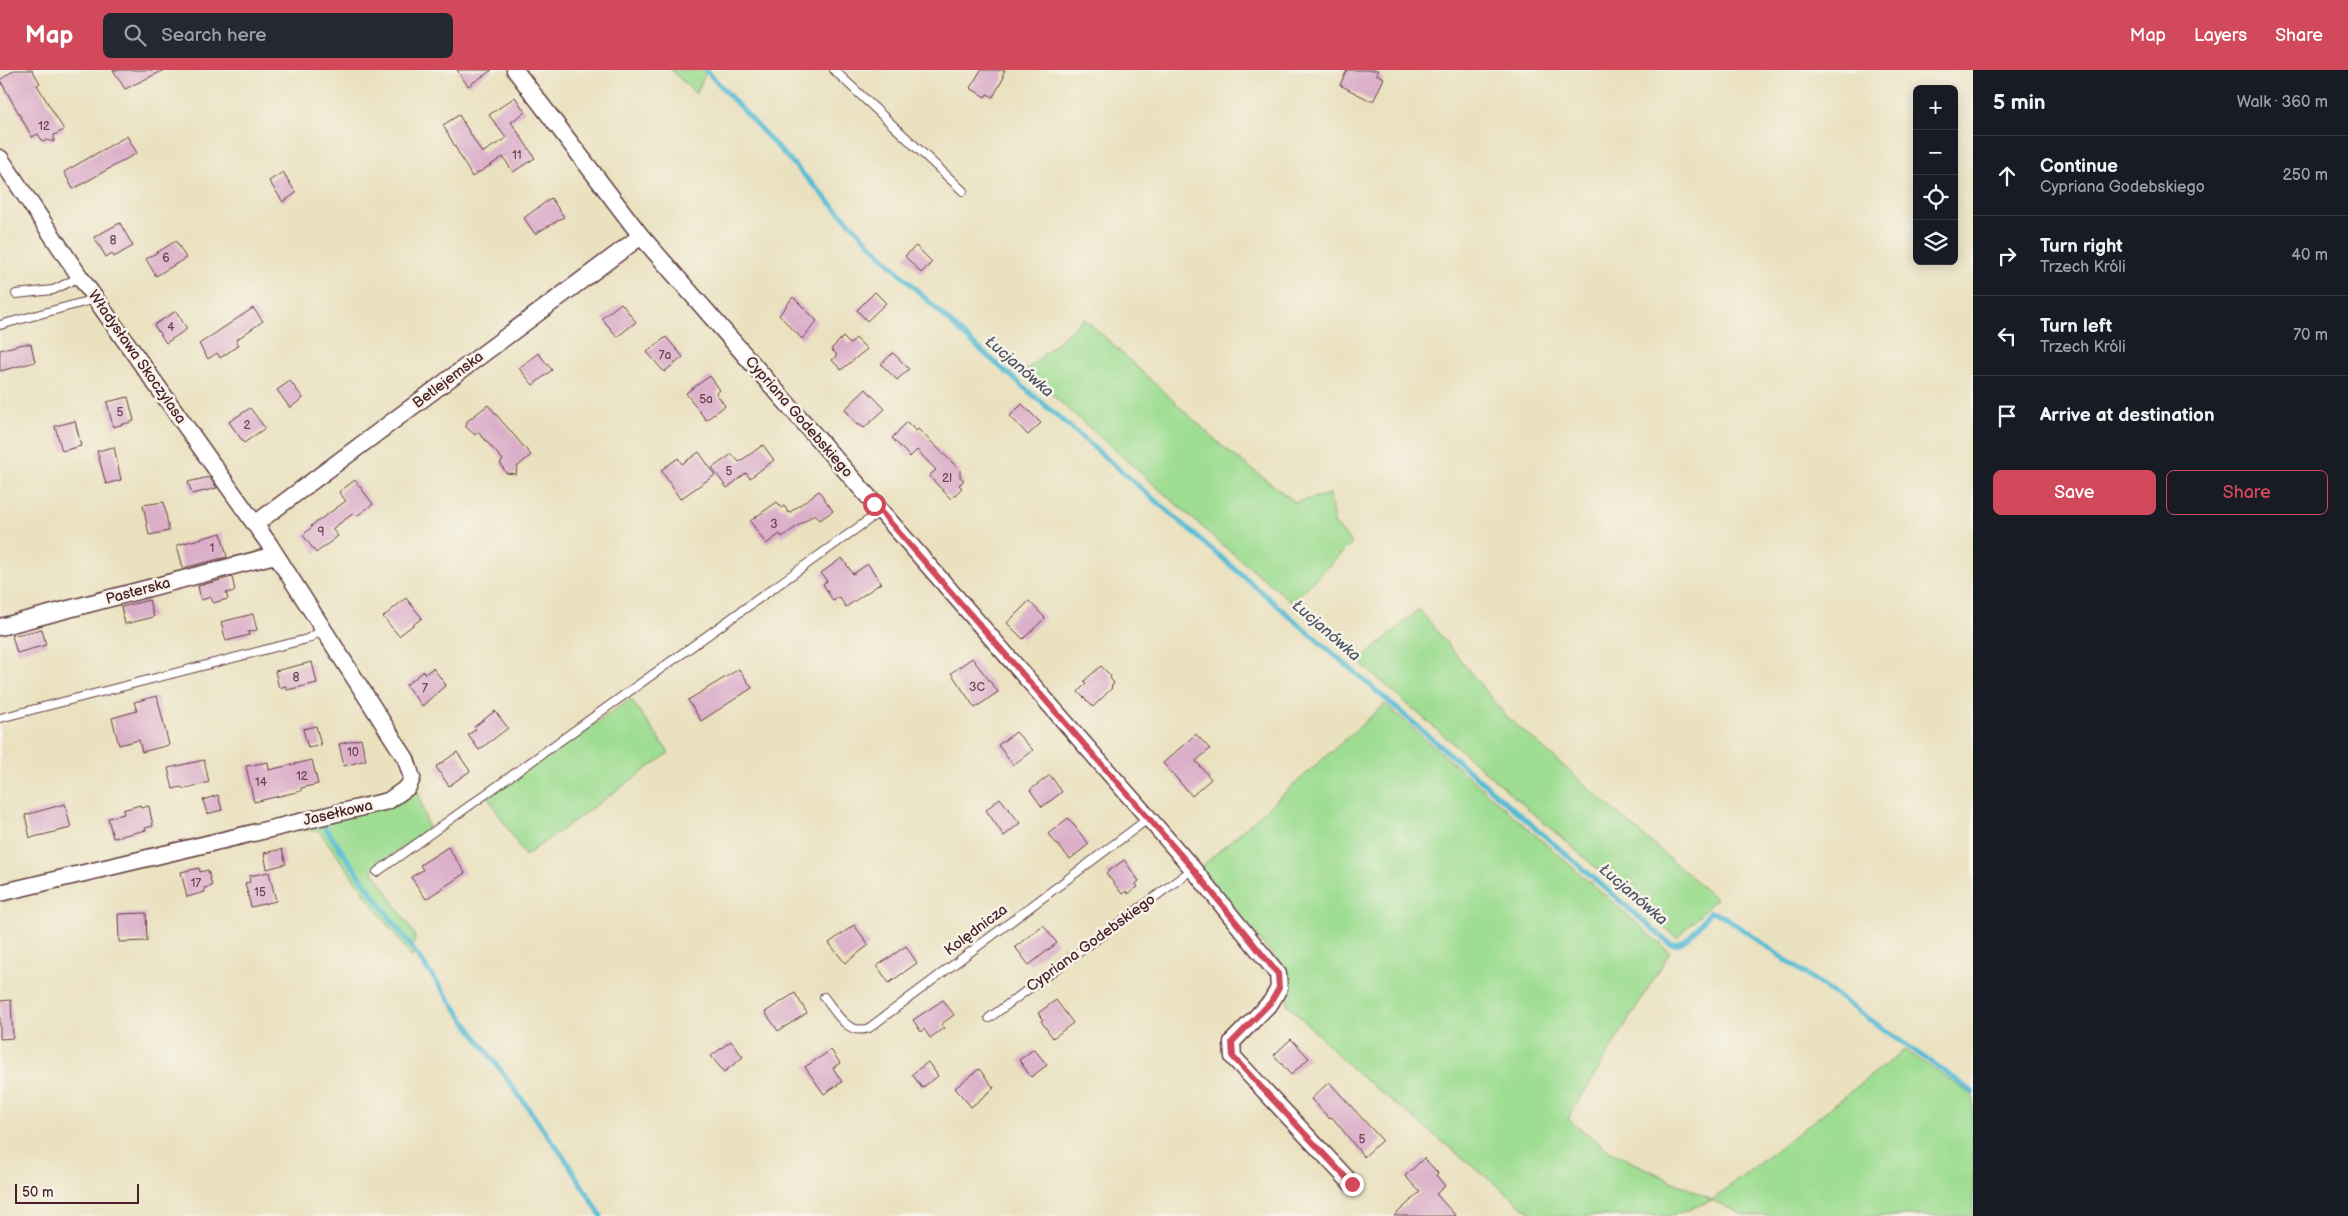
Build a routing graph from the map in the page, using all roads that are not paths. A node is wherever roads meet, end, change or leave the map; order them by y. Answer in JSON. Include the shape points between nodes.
{"nodes":[{"id":1,"x":514,"y":70,"type":"edge"},
{"id":2,"x":834,"y":70,"type":"edge"},
{"id":3,"x":0,"y":158,"type":"edge"},
{"id":4,"x":962,"y":191,"type":"dead end"},
{"id":5,"x":641,"y":236,"type":"junction"},
{"id":6,"x":80,"y":277,"type":"junction"},
{"id":7,"x":16,"y":294,"type":"dead end"},
{"id":8,"x":95,"y":299,"type":"junction"},
{"id":9,"x":0,"y":325,"type":"edge"},
{"id":10,"x":880,"y":511,"type":"junction"},
{"id":11,"x":255,"y":524,"type":"junction"},
{"id":12,"x":275,"y":555,"type":"junction"},
{"id":13,"x":0,"y":627,"type":"edge"},
{"id":14,"x":323,"y":630,"type":"junction"},
{"id":15,"x":0,"y":718,"type":"edge"},
{"id":16,"x":1149,"y":818,"type":"junction"},
{"id":17,"x":1193,"y":869,"type":"junction"},
{"id":18,"x":377,"y":872,"type":"dead end"},
{"id":19,"x":0,"y":893,"type":"edge"},
{"id":20,"x":824,"y":996,"type":"dead end"},
{"id":21,"x":989,"y":1018,"type":"dead end"},
{"id":22,"x":1352,"y":1184,"type":"dead end"}],
"edges":[{"from":1,"to":5,"type":"street","name":"Cypriana Godebskiego"},
{"from":2,"to":4,"type":"lane"},
{"from":3,"to":6,"type":"street","name":"Władysława Skoczylasa"},
{"from":5,"to":10,"type":"street","name":"Cypriana Godebskiego"},
{"from":5,"to":11,"type":"street","name":"Betlejemska"},
{"from":6,"to":7,"type":"lane","via":[[53,290]]},
{"from":6,"to":8,"type":"street","name":"Władysława Skoczylasa"},
{"from":8,"to":9,"type":"lane"},
{"from":8,"to":11,"type":"street","name":"Władysława Skoczylasa"},
{"from":10,"to":16,"type":"street","name":"Cypriana Godebskiego"},
{"from":10,"to":18,"type":"lane"},
{"from":11,"to":12,"type":"street","name":"Władysława Skoczylasa"},
{"from":12,"to":13,"type":"street","name":"Pasterska"},
{"from":12,"to":14,"type":"street","name":"Jasełkowa"},
{"from":14,"to":15,"type":"lane","via":[[307,639]]},
{"from":14,"to":19,"type":"street","name":"Jasełkowa","via":[[406,759],[412,778],[408,787],[388,801]]},
{"from":16,"to":17,"type":"street","name":"Cypriana Godebskiego"},
{"from":16,"to":20,"type":"lane","name":"Kolędnicza","via":[[869,1028],[853,1029],[846,1025]]},
{"from":17,"to":21,"type":"lane","name":"Cypriana Godebskiego"},
{"from":17,"to":22,"type":"street","name":"Cypriana Godebskiego","via":[[1278,974],[1279,988],[1271,1002],[1232,1042],[1233,1057]]}]}
